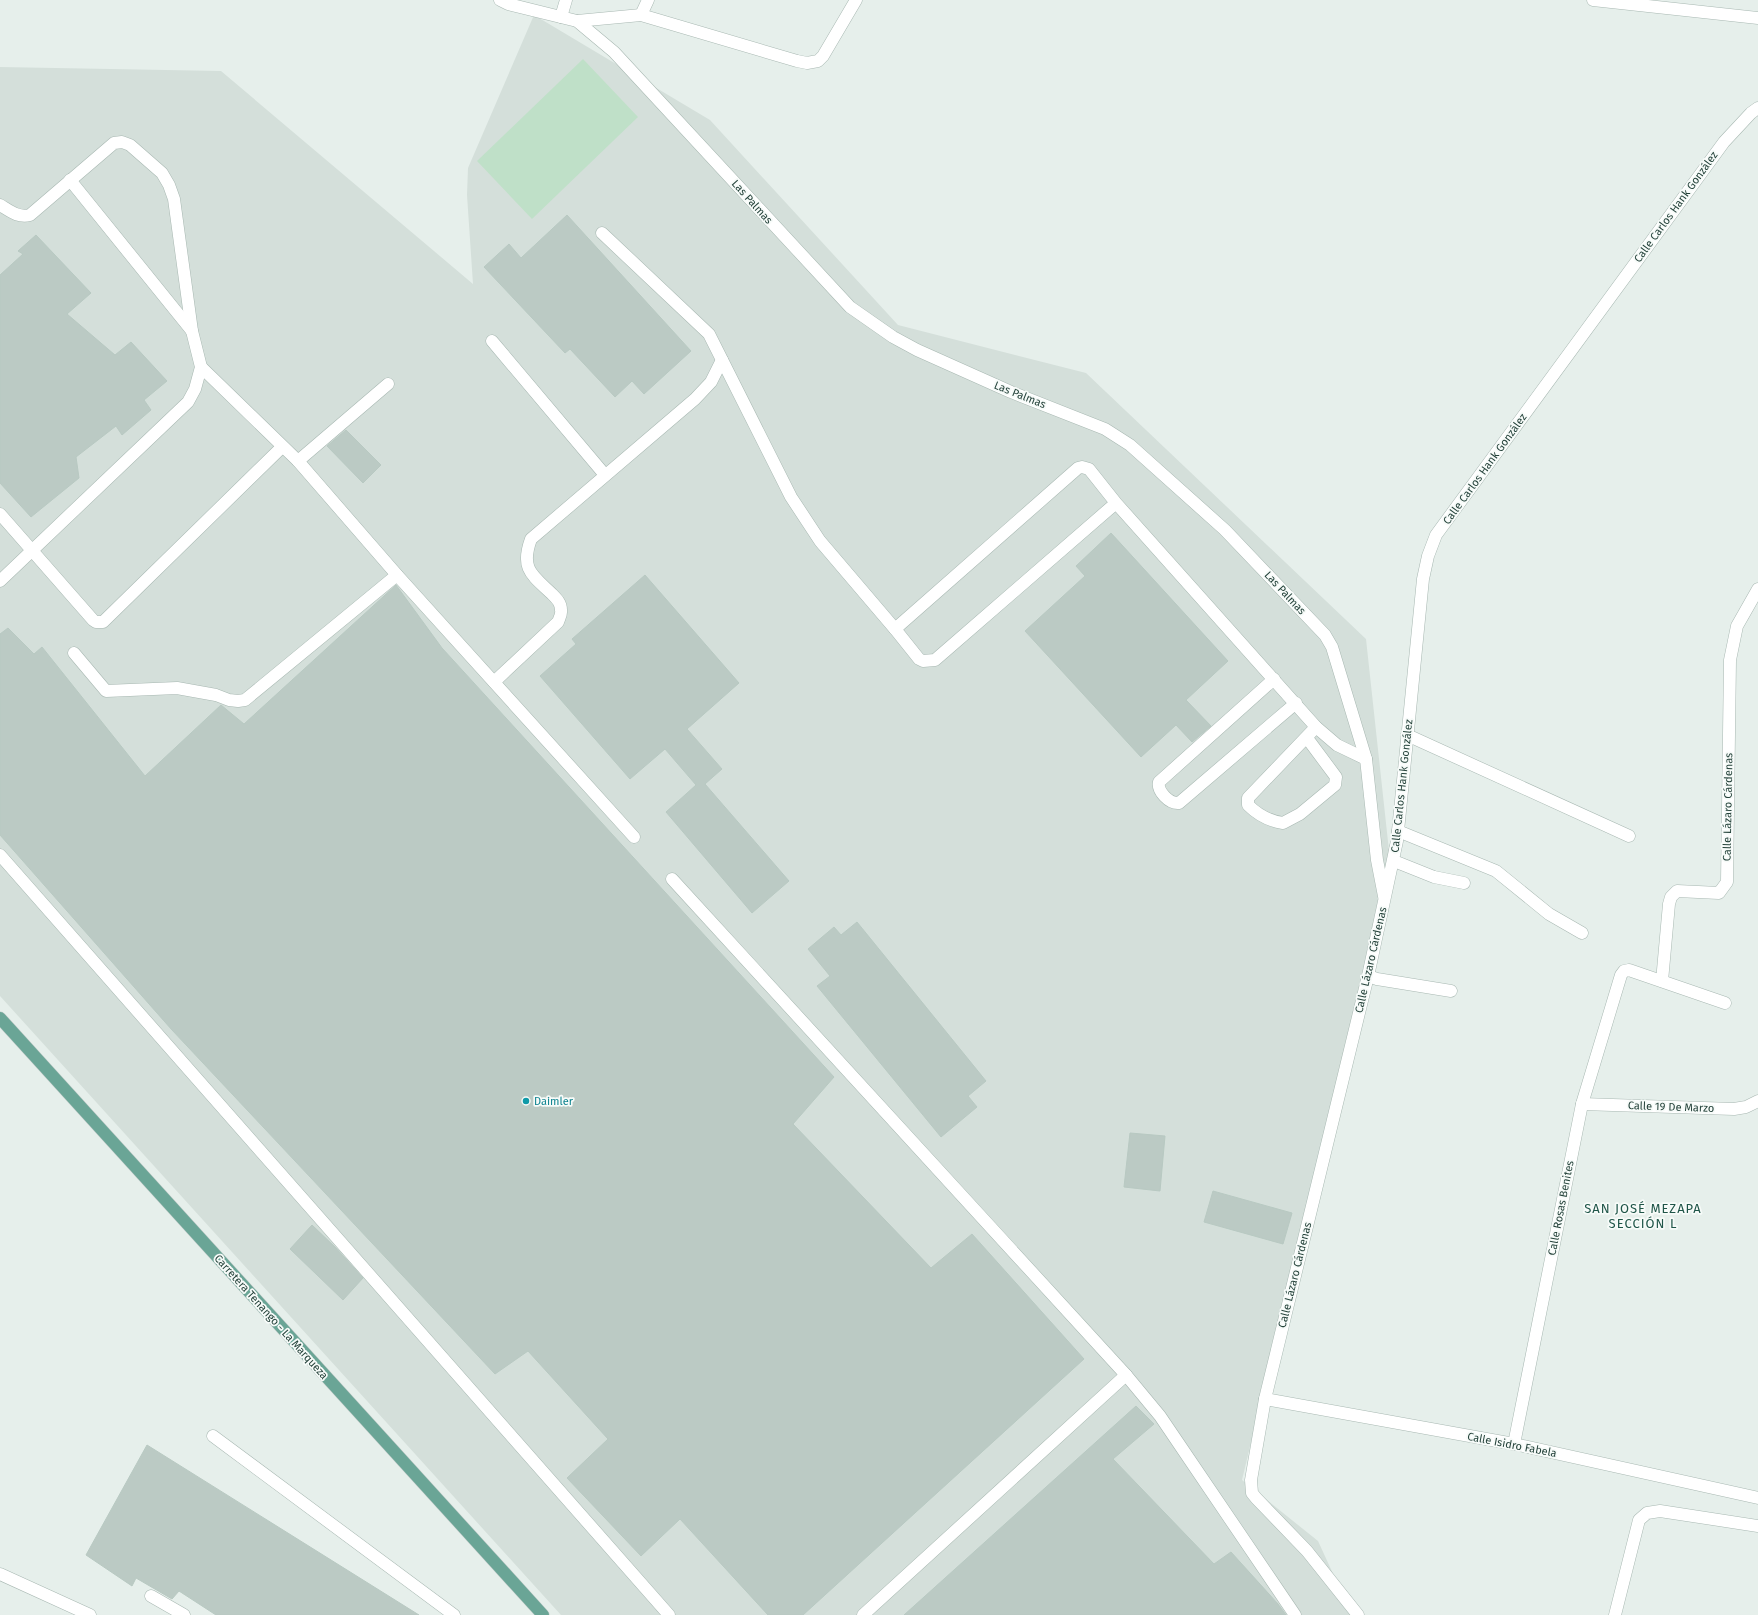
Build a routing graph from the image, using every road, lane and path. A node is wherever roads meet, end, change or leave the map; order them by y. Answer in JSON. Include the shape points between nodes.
{"nodes":[{"id":1,"x":500,"y":0,"type":"edge"},
{"id":2,"x":566,"y":0,"type":"edge"},
{"id":3,"x":648,"y":0,"type":"edge"},
{"id":4,"x":856,"y":0,"type":"edge"},
{"id":5,"x":1593,"y":0,"type":"edge"},
{"id":6,"x":641,"y":15,"type":"junction"},
{"id":7,"x":561,"y":17,"type":"junction"},
{"id":8,"x":1758,"y":18,"type":"edge"},
{"id":9,"x":577,"y":21,"type":"junction"},
{"id":10,"x":1758,"y":108,"type":"edge"},
{"id":11,"x":70,"y":180,"type":"junction"},
{"id":12,"x":0,"y":205,"type":"edge"},
{"id":13,"x":602,"y":233,"type":"dead end"},
{"id":14,"x":192,"y":331,"type":"junction"},
{"id":15,"x":492,"y":341,"type":"dead end"},
{"id":16,"x":722,"y":360,"type":"junction"},
{"id":17,"x":201,"y":367,"type":"junction"},
{"id":18,"x":388,"y":384,"type":"dead end"},
{"id":19,"x":282,"y":447,"type":"junction"},
{"id":20,"x":298,"y":461,"type":"junction"},
{"id":21,"x":605,"y":475,"type":"junction"},
{"id":22,"x":1116,"y":503,"type":"junction"},
{"id":23,"x":0,"y":514,"type":"edge"},
{"id":24,"x":32,"y":552,"type":"junction"},
{"id":25,"x":397,"y":575,"type":"junction"},
{"id":26,"x":0,"y":581,"type":"edge"},
{"id":27,"x":1758,"y":589,"type":"edge"},
{"id":28,"x":895,"y":629,"type":"junction"},
{"id":29,"x":74,"y":653,"type":"dead end"},
{"id":30,"x":1274,"y":679,"type":"junction"},
{"id":31,"x":494,"y":682,"type":"junction"},
{"id":32,"x":1296,"y":703,"type":"junction"},
{"id":33,"x":1316,"y":727,"type":"junction"},
{"id":34,"x":1407,"y":735,"type":"junction"},
{"id":35,"x":1307,"y":738,"type":"junction"},
{"id":36,"x":1366,"y":759,"type":"junction"},
{"id":37,"x":1398,"y":831,"type":"junction"},
{"id":38,"x":1628,"y":836,"type":"dead end"},
{"id":39,"x":634,"y":837,"type":"dead end"},
{"id":40,"x":0,"y":855,"type":"edge"},
{"id":41,"x":1394,"y":861,"type":"junction"},
{"id":42,"x":672,"y":879,"type":"dead end"},
{"id":43,"x":1464,"y":884,"type":"dead end"},
{"id":44,"x":1385,"y":901,"type":"junction"},
{"id":45,"x":1582,"y":933,"type":"dead end"},
{"id":46,"x":1368,"y":976,"type":"junction"},
{"id":47,"x":1662,"y":981,"type":"junction"},
{"id":48,"x":1451,"y":991,"type":"dead end"},
{"id":49,"x":1725,"y":1004,"type":"dead end"},
{"id":50,"x":0,"y":1018,"type":"edge"},
{"id":51,"x":1758,"y":1101,"type":"edge"},
{"id":52,"x":1582,"y":1104,"type":"junction"},
{"id":53,"x":1126,"y":1375,"type":"junction"},
{"id":54,"x":1265,"y":1399,"type":"junction"},
{"id":55,"x":213,"y":1436,"type":"dead end"},
{"id":56,"x":1514,"y":1444,"type":"junction"},
{"id":57,"x":1758,"y":1498,"type":"edge"},
{"id":58,"x":1758,"y":1526,"type":"edge"},
{"id":59,"x":0,"y":1574,"type":"edge"},
{"id":60,"x":151,"y":1596,"type":"dead end"},
{"id":61,"x":90,"y":1615,"type":"edge"},
{"id":62,"x":184,"y":1615,"type":"edge"},
{"id":63,"x":454,"y":1615,"type":"edge"},
{"id":64,"x":542,"y":1615,"type":"edge"},
{"id":65,"x":669,"y":1615,"type":"edge"},
{"id":66,"x":863,"y":1615,"type":"edge"},
{"id":67,"x":1295,"y":1615,"type":"edge"},
{"id":68,"x":1358,"y":1615,"type":"edge"},
{"id":69,"x":1615,"y":1615,"type":"edge"}],
"edges":[{"from":1,"to":7,"type":"street","name":"Las Palmas"},
{"from":2,"to":7,"type":"street"},
{"from":3,"to":6,"type":"street"},
{"from":4,"to":6,"type":"street","via":[[823,56],[818,61],[807,63]]},
{"from":5,"to":8,"type":"street"},
{"from":6,"to":9,"type":"street"},
{"from":7,"to":9,"type":"street","name":"Las Palmas"},
{"from":9,"to":36,"type":"street","name":"Las Palmas","via":[[625,63],[850,307],[893,337],[917,350],[1011,392],[1105,429],[1130,445],[1225,530],[1329,641]]},
{"from":10,"to":34,"type":"street","name":"Calle Carlos Hank González","via":[[1724,142],[1436,535],[1423,579]]},
{"from":11,"to":12,"type":"street","via":[[30,215],[18,216]]},
{"from":11,"to":14,"type":"street"},
{"from":11,"to":14,"type":"street","via":[[117,142],[130,145],[162,173],[174,199]]},
{"from":13,"to":16,"type":"street","via":[[709,334]]},
{"from":14,"to":17,"type":"street"},
{"from":15,"to":21,"type":"street"},
{"from":16,"to":21,"type":"street","via":[[712,382],[695,399]]},
{"from":16,"to":28,"type":"street","via":[[791,497],[820,541]]},
{"from":17,"to":19,"type":"street"},
{"from":17,"to":24,"type":"street","via":[[195,389],[188,402]]},
{"from":18,"to":20,"type":"street"},
{"from":19,"to":20,"type":"street"},
{"from":19,"to":24,"type":"street","via":[[103,622],[93,620]]},
{"from":20,"to":25,"type":"street"},
{"from":21,"to":31,"type":"street","via":[[531,539],[527,555],[530,573],[558,600],[562,611],[558,622]]},
{"from":22,"to":28,"type":"street","via":[[935,660],[919,659]]},
{"from":22,"to":28,"type":"street","via":[[1090,469],[1078,468]]},
{"from":22,"to":30,"type":"street"},
{"from":23,"to":24,"type":"street"},
{"from":24,"to":26,"type":"street"},
{"from":25,"to":29,"type":"street","via":[[245,700],[229,700],[177,688],[106,691]]},
{"from":25,"to":31,"type":"street"},
{"from":27,"to":47,"type":"street","name":"Calle Lázaro Cárdenas","via":[[1737,626],[1730,660],[1727,882],[1719,893],[1677,891],[1671,897]]},
{"from":30,"to":32,"type":"street"},
{"from":30,"to":32,"type":"street","via":[[1159,782],[1158,787],[1171,802],[1179,803]]},
{"from":31,"to":39,"type":"street"},
{"from":32,"to":33,"type":"street"},
{"from":33,"to":35,"type":"street"},
{"from":33,"to":36,"type":"street","via":[[1337,745]]},
{"from":34,"to":37,"type":"street","name":"Calle Carlos Hank González"},
{"from":34,"to":38,"type":"street"},
{"from":35,"to":35,"type":"street","via":[[1336,777],[1335,785],[1300,814],[1283,824],[1256,814],[1248,805],[1248,798]]},
{"from":36,"to":44,"type":"street","name":"Las Palmas","via":[[1377,860]]},
{"from":37,"to":41,"type":"street","name":"Calle Carlos Hank González"},
{"from":37,"to":45,"type":"street","via":[[1496,871],[1549,914]]},
{"from":40,"to":65,"type":"street"},
{"from":41,"to":43,"type":"street","via":[[1434,877]]},
{"from":41,"to":44,"type":"street","name":"Calle Carlos Hank González"},
{"from":42,"to":53,"type":"street"},
{"from":44,"to":46,"type":"street","name":"Calle Lázaro Cárdenas"},
{"from":46,"to":48,"type":"street"},
{"from":46,"to":54,"type":"street","name":"Calle Lázaro Cárdenas"},
{"from":47,"to":49,"type":"street"},
{"from":47,"to":52,"type":"street","name":"Calle Rosas Benites","via":[[1629,970],[1621,975]]},
{"from":50,"to":64,"type":"main road","name":"Carretera Tenango - La Marqueza"},
{"from":51,"to":52,"type":"street","name":"Calle 19 De Marzo","via":[[1734,1109]]},
{"from":52,"to":56,"type":"street","name":"Calle Rosas Benites"},
{"from":53,"to":66,"type":"street"},
{"from":53,"to":67,"type":"street","via":[[1160,1416]]},
{"from":54,"to":56,"type":"street","name":"Calle Isidro Fabela"},
{"from":54,"to":68,"type":"street","name":"Calle Lázaro Cárdenas","via":[[1251,1480],[1252,1493],[1307,1551]]},
{"from":55,"to":63,"type":"street"},
{"from":56,"to":57,"type":"street","name":"Calle Isidro Fabela"},
{"from":58,"to":69,"type":"street","via":[[1660,1512],[1647,1514],[1639,1520]]},
{"from":59,"to":61,"type":"street"},
{"from":60,"to":62,"type":"street"}]}
